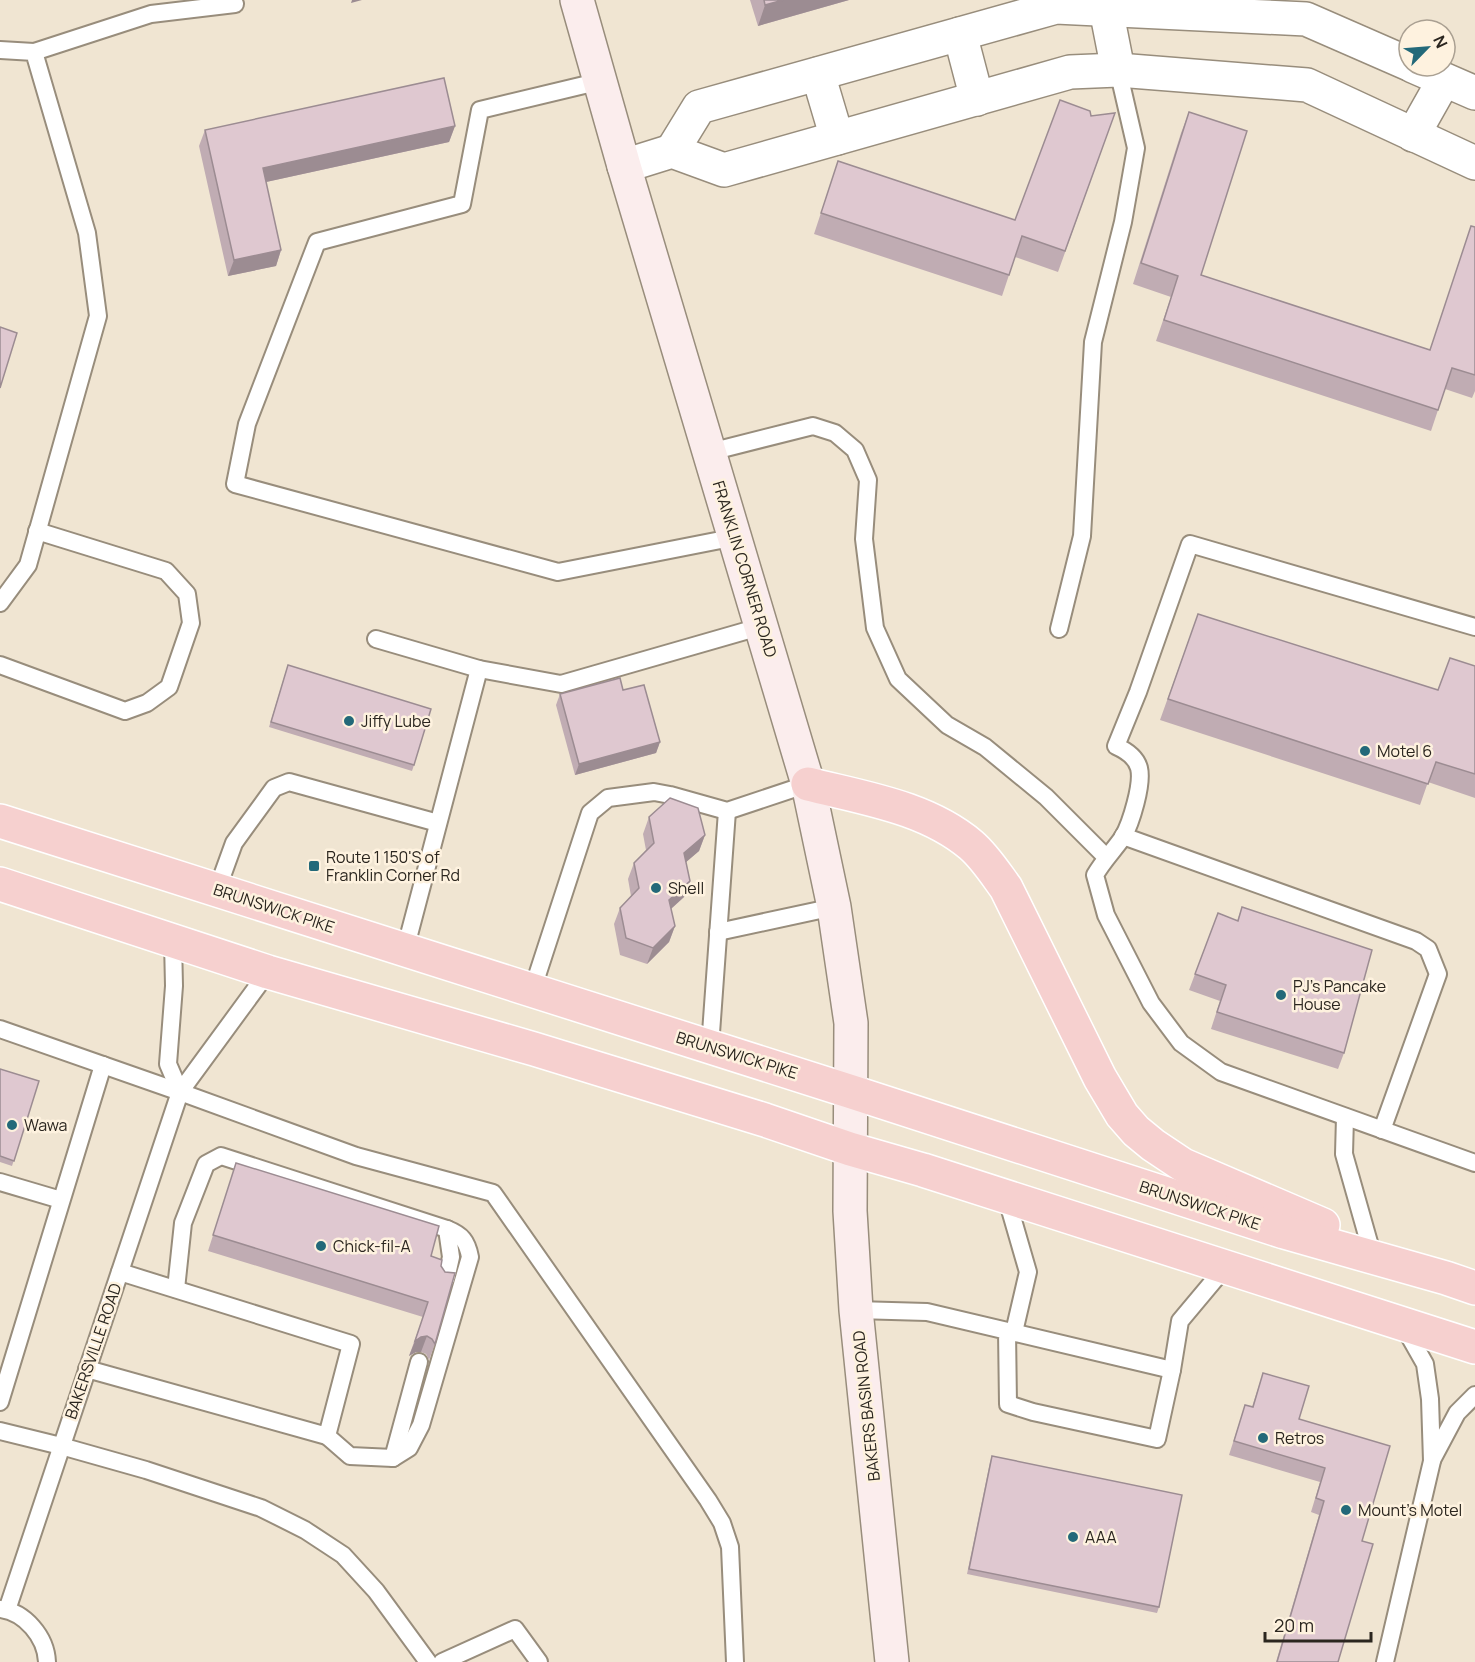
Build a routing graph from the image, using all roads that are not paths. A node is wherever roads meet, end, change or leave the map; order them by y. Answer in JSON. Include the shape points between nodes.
{"nodes":[{"id":1,"x":577,"y":0,"type":"edge"},
{"id":2,"x":235,"y":4,"type":"dead end"},
{"id":3,"x":1106,"y":9,"type":"junction"},
{"id":4,"x":960,"y":34,"type":"junction"},
{"id":5,"x":0,"y":50,"type":"edge"},
{"id":6,"x":34,"y":51,"type":"junction"},
{"id":7,"x":1397,"y":59,"type":"edge"},
{"id":8,"x":1118,"y":70,"type":"junction"},
{"id":9,"x":818,"y":74,"type":"junction"},
{"id":10,"x":1440,"y":78,"type":"edge"},
{"id":11,"x":1444,"y":80,"type":"junction"},
{"id":12,"x":601,"y":81,"type":"junction"},
{"id":13,"x":1475,"y":93,"type":"edge"},
{"id":14,"x":976,"y":99,"type":"junction"},
{"id":15,"x":1413,"y":135,"type":"junction"},
{"id":16,"x":837,"y":138,"type":"junction"},
{"id":17,"x":672,"y":151,"type":"junction"},
{"id":18,"x":1475,"y":163,"type":"edge"},
{"id":19,"x":624,"y":166,"type":"junction"},
{"id":20,"x":710,"y":452,"type":"junction"},
{"id":21,"x":37,"y":531,"type":"junction"},
{"id":22,"x":736,"y":537,"type":"junction"},
{"id":23,"x":0,"y":603,"type":"edge"},
{"id":24,"x":763,"y":626,"type":"junction"},
{"id":25,"x":1475,"y":627,"type":"edge"},
{"id":26,"x":1059,"y":629,"type":"dead end"},
{"id":27,"x":376,"y":639,"type":"dead end"},
{"id":28,"x":0,"y":665,"type":"edge"},
{"id":29,"x":479,"y":669,"type":"junction"},
{"id":30,"x":808,"y":784,"type":"junction"},
{"id":31,"x":728,"y":810,"type":"junction"},
{"id":32,"x":0,"y":821,"type":"edge"},
{"id":33,"x":438,"y":822,"type":"junction"},
{"id":34,"x":1124,"y":836,"type":"junction"},
{"id":35,"x":1106,"y":857,"type":"junction"},
{"id":36,"x":0,"y":884,"type":"edge"},
{"id":37,"x":217,"y":890,"type":"junction"},
{"id":38,"x":834,"y":907,"type":"junction"},
{"id":39,"x":718,"y":932,"type":"junction"},
{"id":40,"x":173,"y":941,"type":"junction"},
{"id":41,"x":405,"y":950,"type":"junction"},
{"id":42,"x":268,"y":972,"type":"junction"},
{"id":43,"x":532,"y":990,"type":"junction"},
{"id":44,"x":0,"y":1029,"type":"edge"},
{"id":45,"x":710,"y":1047,"type":"junction"},
{"id":46,"x":103,"y":1065,"type":"junction"},
{"id":47,"x":180,"y":1092,"type":"junction"},
{"id":48,"x":852,"y":1092,"type":"junction"},
{"id":49,"x":1345,"y":1117,"type":"junction"},
{"id":50,"x":1382,"y":1130,"type":"junction"},
{"id":51,"x":850,"y":1149,"type":"junction"},
{"id":52,"x":1475,"y":1163,"type":"edge"},
{"id":53,"x":0,"y":1182,"type":"edge"},
{"id":54,"x":1006,"y":1196,"type":"junction"},
{"id":55,"x":61,"y":1200,"type":"junction"},
{"id":56,"x":447,"y":1228,"type":"junction"},
{"id":57,"x":1370,"y":1245,"type":"junction"},
{"id":58,"x":1226,"y":1266,"type":"junction"},
{"id":59,"x":120,"y":1272,"type":"junction"},
{"id":60,"x":446,"y":1279,"type":"edge"},
{"id":61,"x":1462,"y":1279,"type":"edge"},
{"id":62,"x":176,"y":1289,"type":"junction"},
{"id":63,"x":856,"y":1310,"type":"junction"},
{"id":64,"x":1402,"y":1323,"type":"junction"},
{"id":65,"x":1010,"y":1332,"type":"junction"},
{"id":66,"x":1475,"y":1347,"type":"edge"},
{"id":67,"x":419,"y":1362,"type":"edge"},
{"id":68,"x":87,"y":1368,"type":"junction"},
{"id":69,"x":1172,"y":1370,"type":"junction"},
{"id":70,"x":1475,"y":1395,"type":"edge"},
{"id":71,"x":0,"y":1402,"type":"edge"},
{"id":72,"x":0,"y":1431,"type":"edge"},
{"id":73,"x":327,"y":1436,"type":"junction"},
{"id":74,"x":61,"y":1446,"type":"junction"},
{"id":75,"x":393,"y":1458,"type":"junction"},
{"id":76,"x":1432,"y":1461,"type":"junction"},
{"id":77,"x":3,"y":1610,"type":"edge"},
{"id":78,"x":47,"y":1662,"type":"edge"},
{"id":79,"x":428,"y":1662,"type":"edge"},
{"id":80,"x":442,"y":1662,"type":"edge"},
{"id":81,"x":539,"y":1662,"type":"edge"},
{"id":82,"x":735,"y":1662,"type":"edge"},
{"id":83,"x":892,"y":1662,"type":"edge"},
{"id":84,"x":1385,"y":1662,"type":"edge"}],
"edges":[{"from":1,"to":12,"type":"main road","name":"FRANKLIN CORNER ROAD"},
{"from":2,"to":6,"type":"lane","via":[[152,14]]},
{"from":3,"to":4,"type":"street","via":[[1056,7]]},
{"from":3,"to":7,"type":"street","via":[[1306,19]]},
{"from":3,"to":8,"type":"street"},
{"from":4,"to":9,"type":"street"},
{"from":4,"to":14,"type":"street"},
{"from":5,"to":6,"type":"lane"},
{"from":6,"to":21,"type":"lane","via":[[87,232],[98,316]]},
{"from":8,"to":14,"type":"street","via":[[1070,72]]},
{"from":8,"to":15,"type":"street","via":[[1307,85]]},
{"from":8,"to":26,"type":"lane","via":[[1136,148],[1123,222],[1092,342],[1082,536]]},
{"from":9,"to":16,"type":"street"},
{"from":9,"to":17,"type":"street","via":[[699,107]]},
{"from":10,"to":11,"type":"street"},
{"from":11,"to":13,"type":"street"},
{"from":11,"to":15,"type":"street"},
{"from":12,"to":19,"type":"main road","name":"FRANKLIN CORNER ROAD"},
{"from":12,"to":22,"type":"lane","via":[[480,110],[462,204],[316,242],[247,424],[235,484],[558,572]]},
{"from":14,"to":16,"type":"street"},
{"from":15,"to":18,"type":"street"},
{"from":16,"to":17,"type":"street","via":[[724,170]]},
{"from":17,"to":19,"type":"street"},
{"from":19,"to":20,"type":"main road","name":"FRANKLIN CORNER ROAD"},
{"from":20,"to":22,"type":"main road","name":"FRANKLIN CORNER ROAD"},
{"from":20,"to":35,"type":"lane","via":[[813,426],[836,432],[855,450],[868,480],[864,539],[875,628],[898,679],[947,725],[985,747],[1046,797]]},
{"from":21,"to":23,"type":"lane","via":[[28,565]]},
{"from":21,"to":28,"type":"lane","via":[[166,571],[187,594],[192,623],[169,687],[147,703],[125,711]]},
{"from":22,"to":24,"type":"main road","name":"FRANKLIN CORNER ROAD"},
{"from":24,"to":29,"type":"lane","via":[[561,684]]},
{"from":24,"to":30,"type":"main road","name":"FRANKLIN CORNER ROAD"},
{"from":25,"to":34,"type":"lane","via":[[1190,544],[1116,746],[1128,752],[1139,768],[1138,794]]},
{"from":27,"to":29,"type":"lane"},
{"from":29,"to":33,"type":"lane"},
{"from":30,"to":31,"type":"lane"},
{"from":30,"to":38,"type":"main road","name":"FRANKLIN CORNER ROAD"},
{"from":30,"to":57,"type":"highway","via":[[920,815],[958,836],[981,855],[1006,888],[1110,1096],[1129,1123],[1153,1145],[1183,1164]]},
{"from":31,"to":39,"type":"lane"},
{"from":31,"to":43,"type":"lane","via":[[654,792],[608,798],[590,813]]},
{"from":32,"to":37,"type":"highway","name":"BRUNSWICK PIKE"},
{"from":33,"to":37,"type":"lane","via":[[289,783],[274,788],[234,843]]},
{"from":33,"to":41,"type":"lane"},
{"from":34,"to":35,"type":"lane"},
{"from":34,"to":50,"type":"lane","via":[[1353,917],[1428,949],[1438,974]]},
{"from":35,"to":49,"type":"lane","via":[[1095,875],[1106,915],[1151,1003],[1181,1043],[1221,1071]]},
{"from":36,"to":40,"type":"highway"},
{"from":37,"to":41,"type":"highway","name":"BRUNSWICK PIKE"},
{"from":38,"to":39,"type":"lane"},
{"from":38,"to":48,"type":"main road","name":"FRANKLIN CORNER ROAD","via":[[851,1023]]},
{"from":39,"to":45,"type":"lane"},
{"from":40,"to":42,"type":"highway"},
{"from":40,"to":47,"type":"lane","via":[[168,1064]]},
{"from":41,"to":43,"type":"highway","name":"BRUNSWICK PIKE"},
{"from":42,"to":47,"type":"lane","name":"BAKERSVILLE ROAD"},
{"from":42,"to":51,"type":"highway","via":[[534,1049]]},
{"from":43,"to":45,"type":"highway","name":"BRUNSWICK PIKE"},
{"from":44,"to":46,"type":"lane"},
{"from":45,"to":48,"type":"highway","name":"BRUNSWICK PIKE"},
{"from":46,"to":47,"type":"lane"},
{"from":46,"to":55,"type":"lane"},
{"from":47,"to":59,"type":"lane","name":"BAKERSVILLE ROAD"},
{"from":47,"to":82,"type":"lane","via":[[356,1156],[493,1193],[722,1523],[730,1547]]},
{"from":48,"to":51,"type":"main road","name":"FRANKLIN CORNER ROAD"},
{"from":48,"to":61,"type":"highway","name":"BRUNSWICK PIKE","via":[[1284,1232]]},
{"from":49,"to":50,"type":"lane"},
{"from":49,"to":57,"type":"lane","via":[[1344,1154]]},
{"from":50,"to":52,"type":"lane"},
{"from":51,"to":54,"type":"highway"},
{"from":51,"to":63,"type":"main road","name":"BAKERS BASIN ROAD"},
{"from":53,"to":55,"type":"lane"},
{"from":54,"to":58,"type":"highway"},
{"from":54,"to":65,"type":"lane","via":[[1028,1272]]},
{"from":55,"to":71,"type":"lane"},
{"from":56,"to":60,"type":"lane","via":[[451,1257]]},
{"from":56,"to":62,"type":"lane","via":[[221,1156],[206,1164],[183,1222]]},
{"from":56,"to":75,"type":"lane","via":[[468,1243],[470,1257],[421,1425],[409,1448]]},
{"from":57,"to":61,"type":"highway"},
{"from":58,"to":64,"type":"highway"},
{"from":58,"to":69,"type":"lane","via":[[1179,1321]]},
{"from":59,"to":62,"type":"lane"},
{"from":59,"to":68,"type":"lane","name":"BAKERSVILLE ROAD"},
{"from":62,"to":73,"type":"lane","via":[[351,1344]]},
{"from":63,"to":65,"type":"lane","via":[[927,1312]]},
{"from":63,"to":83,"type":"main road","name":"BAKERS BASIN ROAD"},
{"from":64,"to":66,"type":"highway"},
{"from":64,"to":76,"type":"lane","via":[[1425,1364]]},
{"from":65,"to":69,"type":"lane"},
{"from":65,"to":69,"type":"lane","via":[[1008,1404],[1033,1412],[1157,1439]]},
{"from":67,"to":75,"type":"lane"},
{"from":68,"to":73,"type":"lane"},
{"from":68,"to":74,"type":"lane","name":"BAKERSVILLE ROAD"},
{"from":70,"to":76,"type":"lane","via":[[1457,1413]]},
{"from":72,"to":74,"type":"lane"},
{"from":73,"to":75,"type":"lane","via":[[350,1456]]},
{"from":74,"to":77,"type":"lane","name":"BAKERSVILLE ROAD"},
{"from":74,"to":79,"type":"lane","via":[[261,1508],[305,1530],[343,1555]]},
{"from":76,"to":84,"type":"lane"},
{"from":77,"to":78,"type":"lane","via":[[22,1617],[34,1629],[43,1643]]},
{"from":80,"to":81,"type":"lane","via":[[515,1629]]}]}
